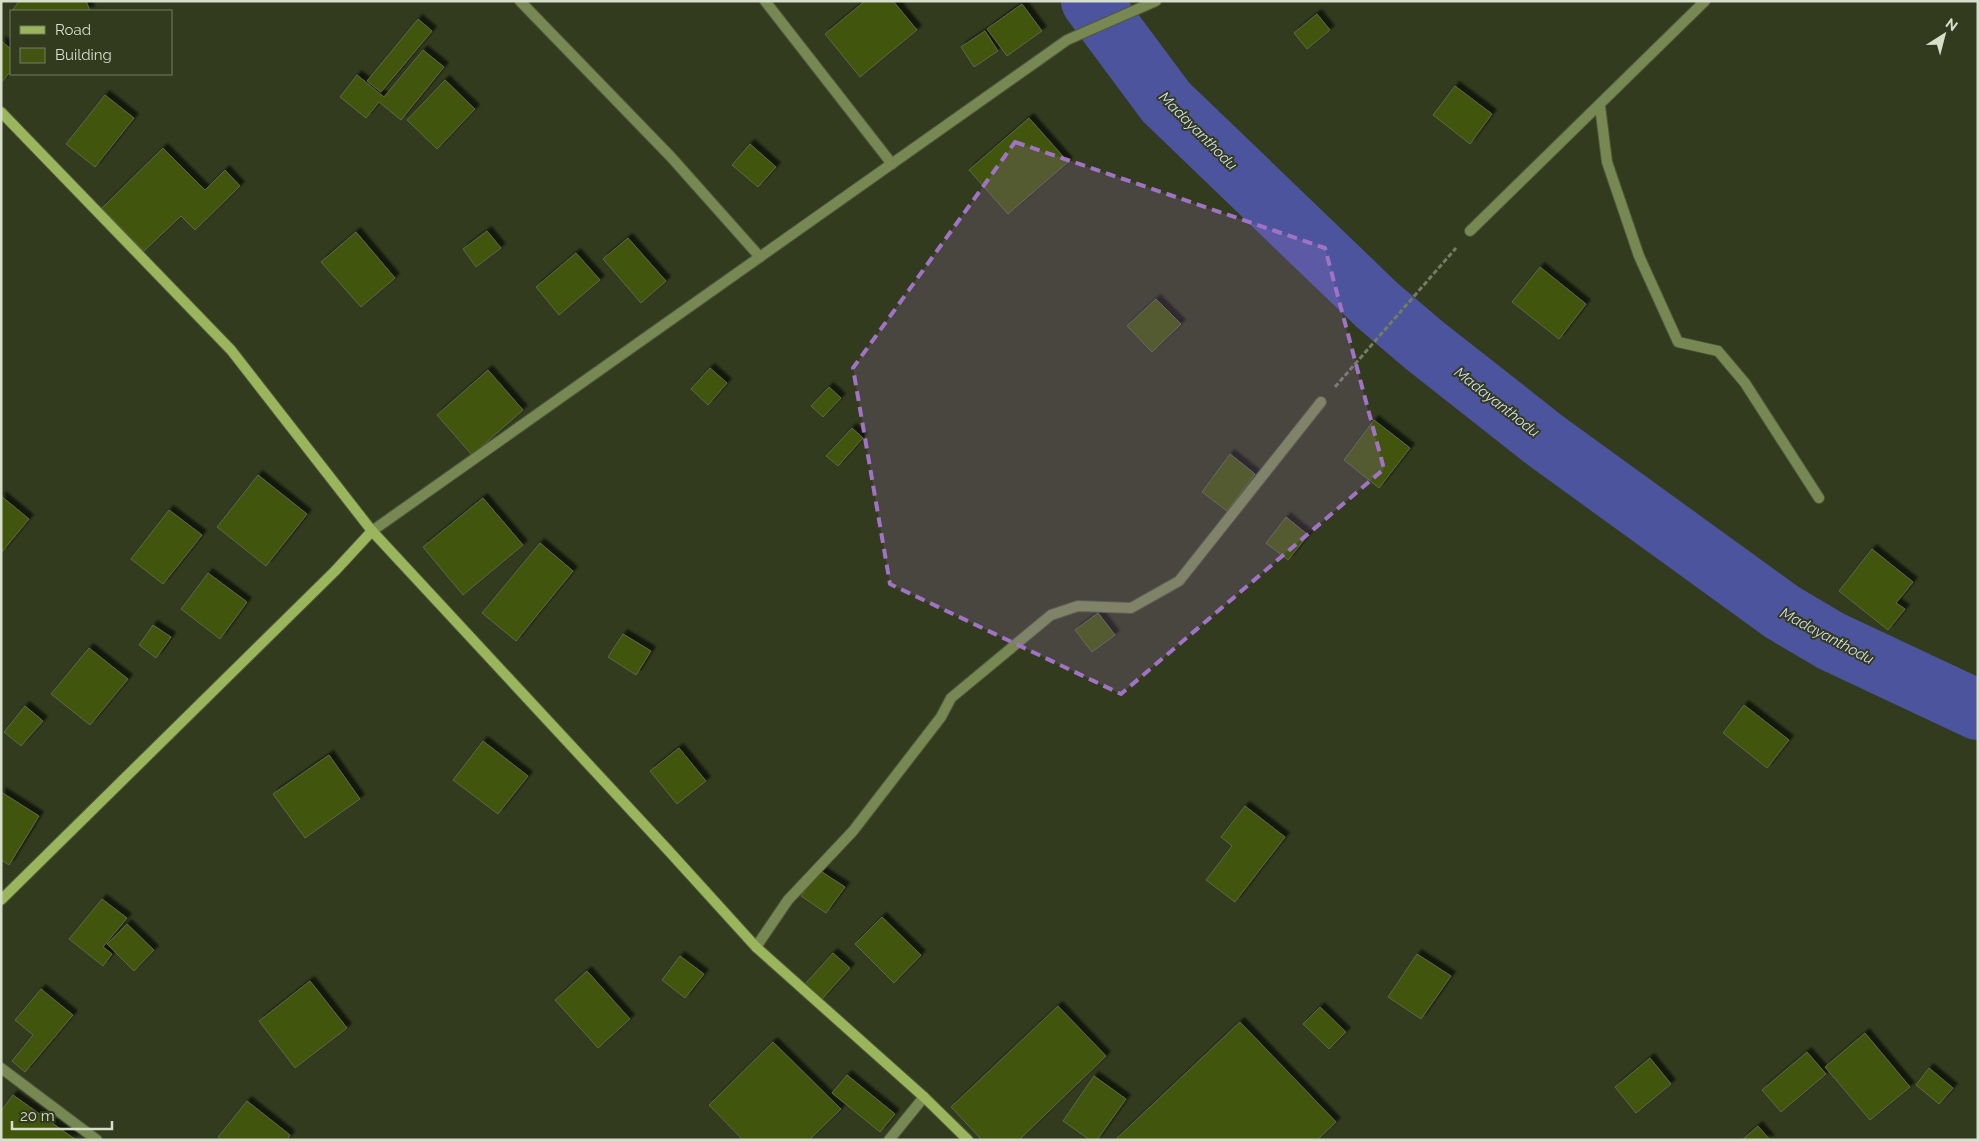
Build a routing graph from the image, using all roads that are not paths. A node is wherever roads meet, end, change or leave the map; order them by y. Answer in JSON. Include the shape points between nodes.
{"nodes":[{"id":1,"x":520,"y":1,"type":"edge"},
{"id":2,"x":765,"y":1,"type":"edge"},
{"id":3,"x":1156,"y":1,"type":"edge"},
{"id":4,"x":1705,"y":1,"type":"edge"},
{"id":5,"x":1600,"y":106,"type":"junction"},
{"id":6,"x":1,"y":112,"type":"edge"},
{"id":7,"x":892,"y":164,"type":"junction"},
{"id":8,"x":1470,"y":232,"type":"road end"},
{"id":9,"x":760,"y":257,"type":"junction"},
{"id":10,"x":1322,"y":402,"type":"road end"},
{"id":11,"x":1819,"y":498,"type":"dead end"},
{"id":12,"x":372,"y":531,"type":"junction"},
{"id":13,"x":1,"y":900,"type":"edge"},
{"id":14,"x":756,"y":947,"type":"junction"},
{"id":15,"x":1,"y":1068,"type":"edge"},
{"id":16,"x":924,"y":1097,"type":"junction"},
{"id":17,"x":98,"y":1140,"type":"edge"},
{"id":18,"x":889,"y":1140,"type":"edge"},
{"id":19,"x":968,"y":1140,"type":"edge"}],
"edges":[{"from":1,"to":9,"type":"street","via":[[671,157]]},
{"from":2,"to":7,"type":"street"},
{"from":3,"to":7,"type":"street","via":[[1067,40]]},
{"from":4,"to":5,"type":"street"},
{"from":5,"to":8,"type":"street"},
{"from":5,"to":11,"type":"street","via":[[1607,162],[1639,256],[1678,342],[1718,351],[1745,383]]},
{"from":6,"to":12,"type":"main road","via":[[231,350]]},
{"from":7,"to":9,"type":"street"},
{"from":9,"to":12,"type":"street"},
{"from":10,"to":14,"type":"street","via":[[1179,581],[1131,608],[1078,606],[1051,615],[951,698],[853,831],[788,900]]},
{"from":12,"to":13,"type":"main road"},
{"from":12,"to":14,"type":"main road"},
{"from":14,"to":16,"type":"main road"},
{"from":15,"to":17,"type":"street"},
{"from":16,"to":18,"type":"street"},
{"from":16,"to":19,"type":"main road"}]}
